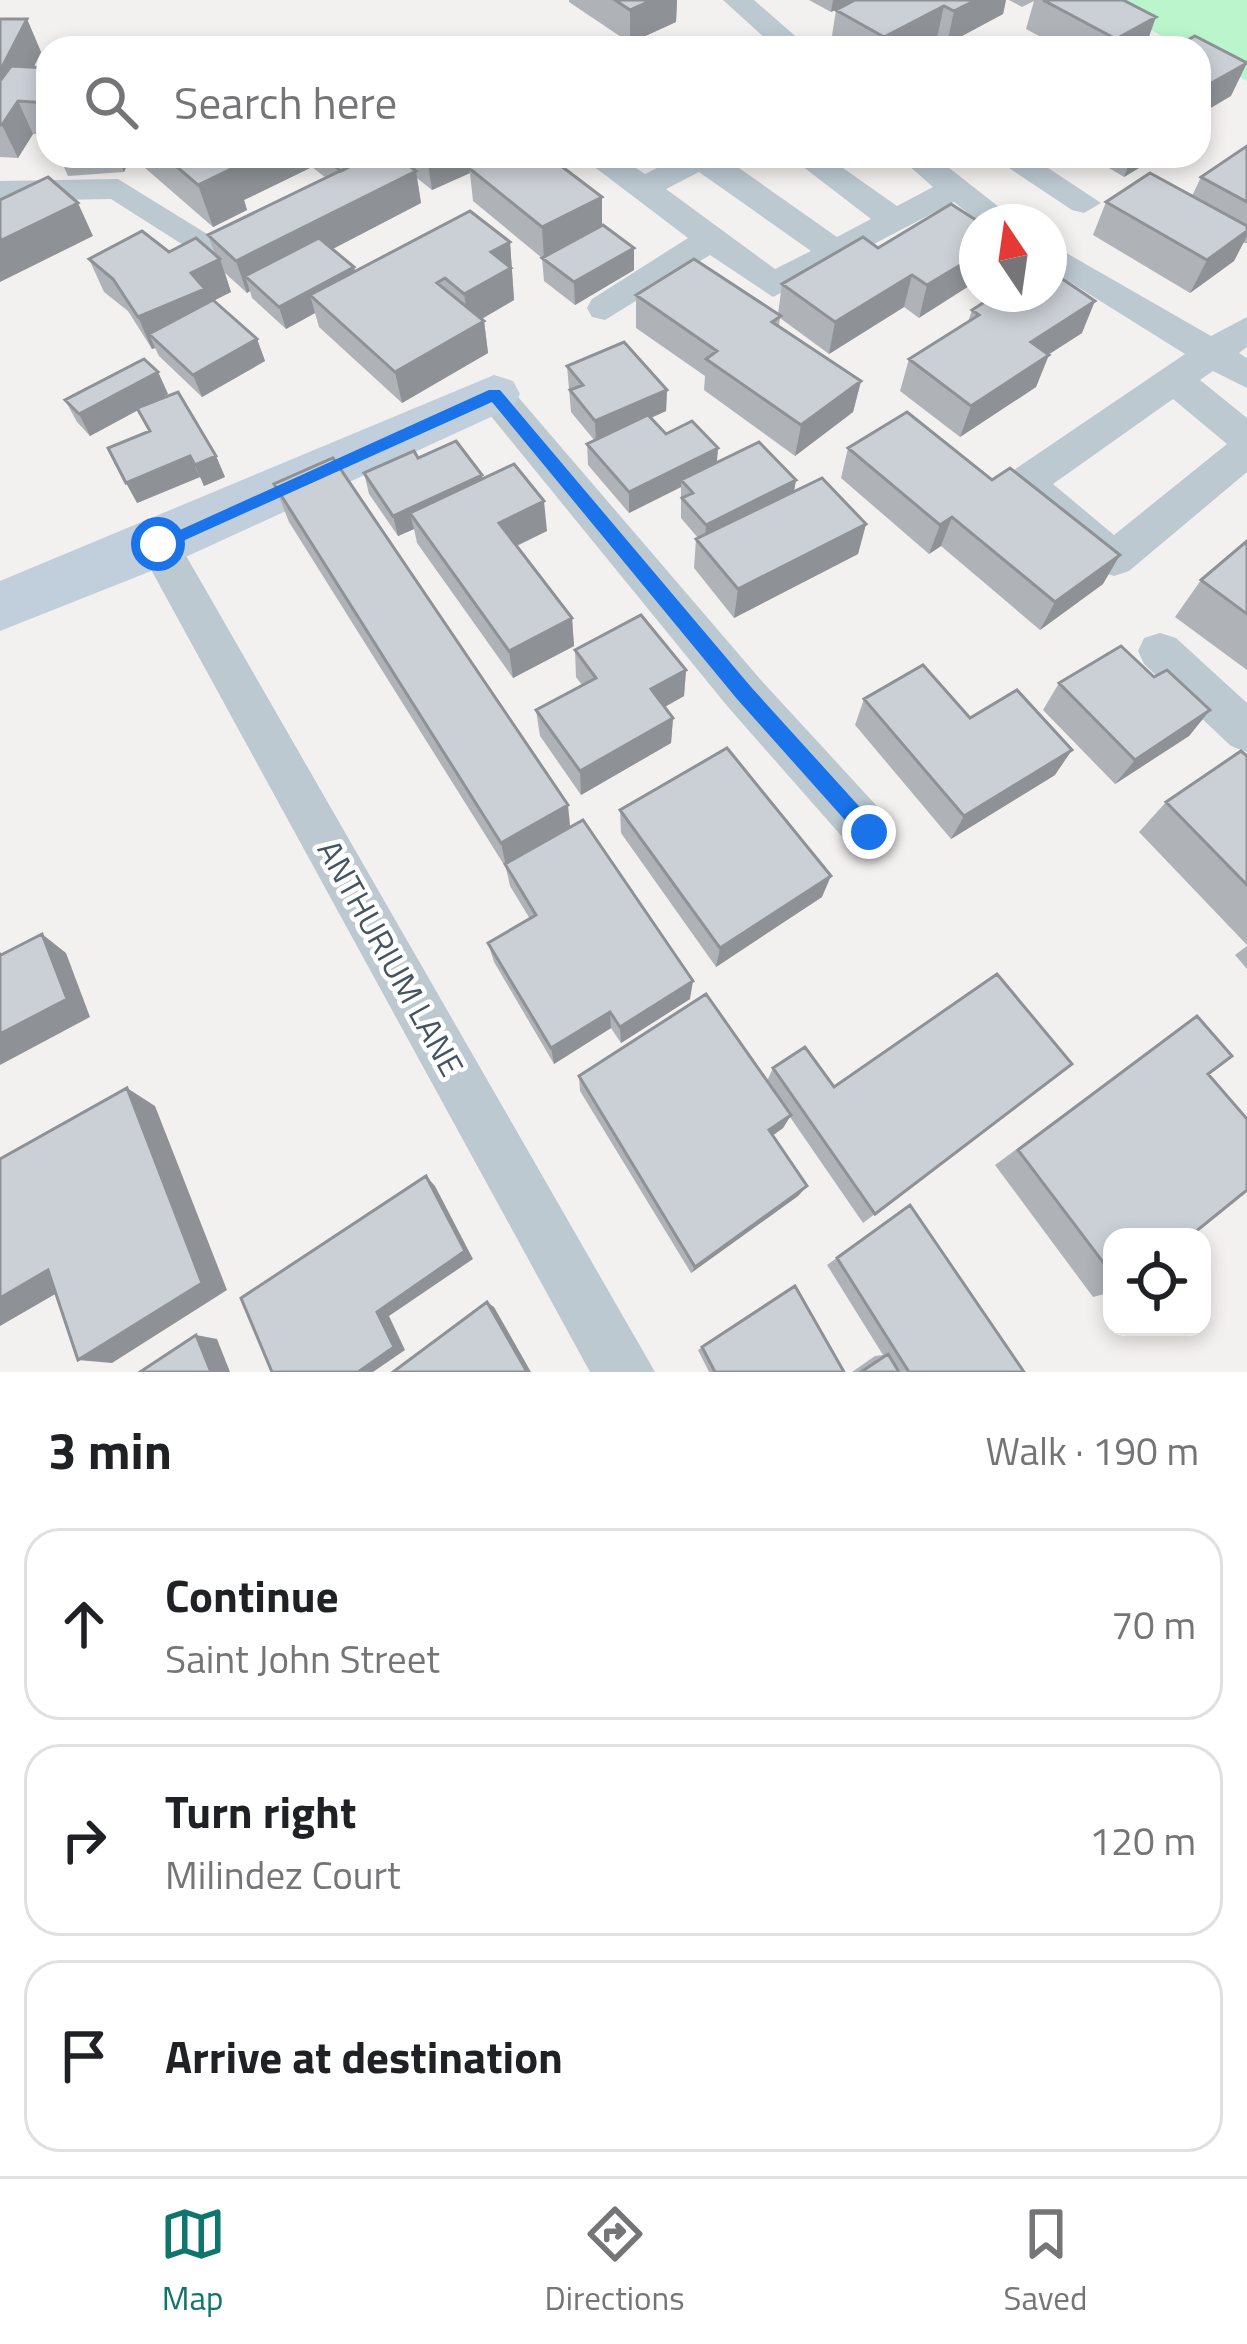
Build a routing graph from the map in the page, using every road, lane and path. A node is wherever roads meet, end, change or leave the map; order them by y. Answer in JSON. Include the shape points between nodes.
{"nodes":[{"id":1,"x":737,"y":0,"type":"edge"},
{"id":2,"x":780,"y":36,"type":"edge"},
{"id":3,"x":614,"y":168,"type":"edge"},
{"id":4,"x":682,"y":168,"type":"edge"},
{"id":5,"x":718,"y":168,"type":"edge"},
{"id":6,"x":822,"y":168,"type":"edge"},
{"id":7,"x":933,"y":168,"type":"edge"},
{"id":8,"x":936,"y":168,"type":"edge"},
{"id":9,"x":1027,"y":168,"type":"edge"},
{"id":10,"x":644,"y":188,"type":"junction"},
{"id":11,"x":0,"y":191,"type":"edge"},
{"id":12,"x":1084,"y":203,"type":"dead end"},
{"id":13,"x":979,"y":204,"type":"edge"},
{"id":14,"x":896,"y":220,"type":"junction"},
{"id":15,"x":268,"y":223,"type":"edge"},
{"id":16,"x":710,"y":239,"type":"junction"},
{"id":17,"x":836,"y":252,"type":"junction"},
{"id":18,"x":1067,"y":265,"type":"edge"},
{"id":19,"x":604,"y":308,"type":"dead end"},
{"id":20,"x":1247,"y":328,"type":"edge"},
{"id":21,"x":1212,"y":353,"type":"junction"},
{"id":22,"x":1247,"y":374,"type":"edge"},
{"id":23,"x":1174,"y":380,"type":"junction"},
{"id":24,"x":494,"y":394,"type":"joint"},
{"id":25,"x":1247,"y":440,"type":"edge"},
{"id":26,"x":1247,"y":450,"type":"edge"},
{"id":27,"x":158,"y":544,"type":"junction"},
{"id":28,"x":0,"y":608,"type":"edge"},
{"id":29,"x":1160,"y":651,"type":"dead end"},
{"id":30,"x":1247,"y":732,"type":"edge"},
{"id":31,"x":869,"y":832,"type":"dead end"},
{"id":32,"x":624,"y":1372,"type":"edge"}],
"edges":[{"from":1,"to":2,"type":"street"},
{"from":3,"to":10,"type":"street"},
{"from":4,"to":10,"type":"street"},
{"from":5,"to":17,"type":"street"},
{"from":6,"to":14,"type":"street"},
{"from":7,"to":14,"type":"street"},
{"from":8,"to":13,"type":"street"},
{"from":9,"to":12,"type":"street"},
{"from":10,"to":16,"type":"street"},
{"from":11,"to":15,"type":"street","via":[[118,189],[210,251]]},
{"from":14,"to":17,"type":"street"},
{"from":16,"to":17,"type":"street","via":[[772,285]]},
{"from":16,"to":19,"type":"street"},
{"from":18,"to":21,"type":"street"},
{"from":20,"to":21,"type":"street"},
{"from":21,"to":22,"type":"street"},
{"from":21,"to":23,"type":"street"},
{"from":23,"to":25,"type":"street"},
{"from":23,"to":26,"type":"street","via":[[1025,483],[1114,560]]},
{"from":24,"to":27,"type":"street"},
{"from":24,"to":31,"type":"street"},
{"from":27,"to":28,"type":"street"},
{"from":27,"to":32,"type":"street","name":"ANTHURIUM LANE"},
{"from":29,"to":30,"type":"street"}]}
